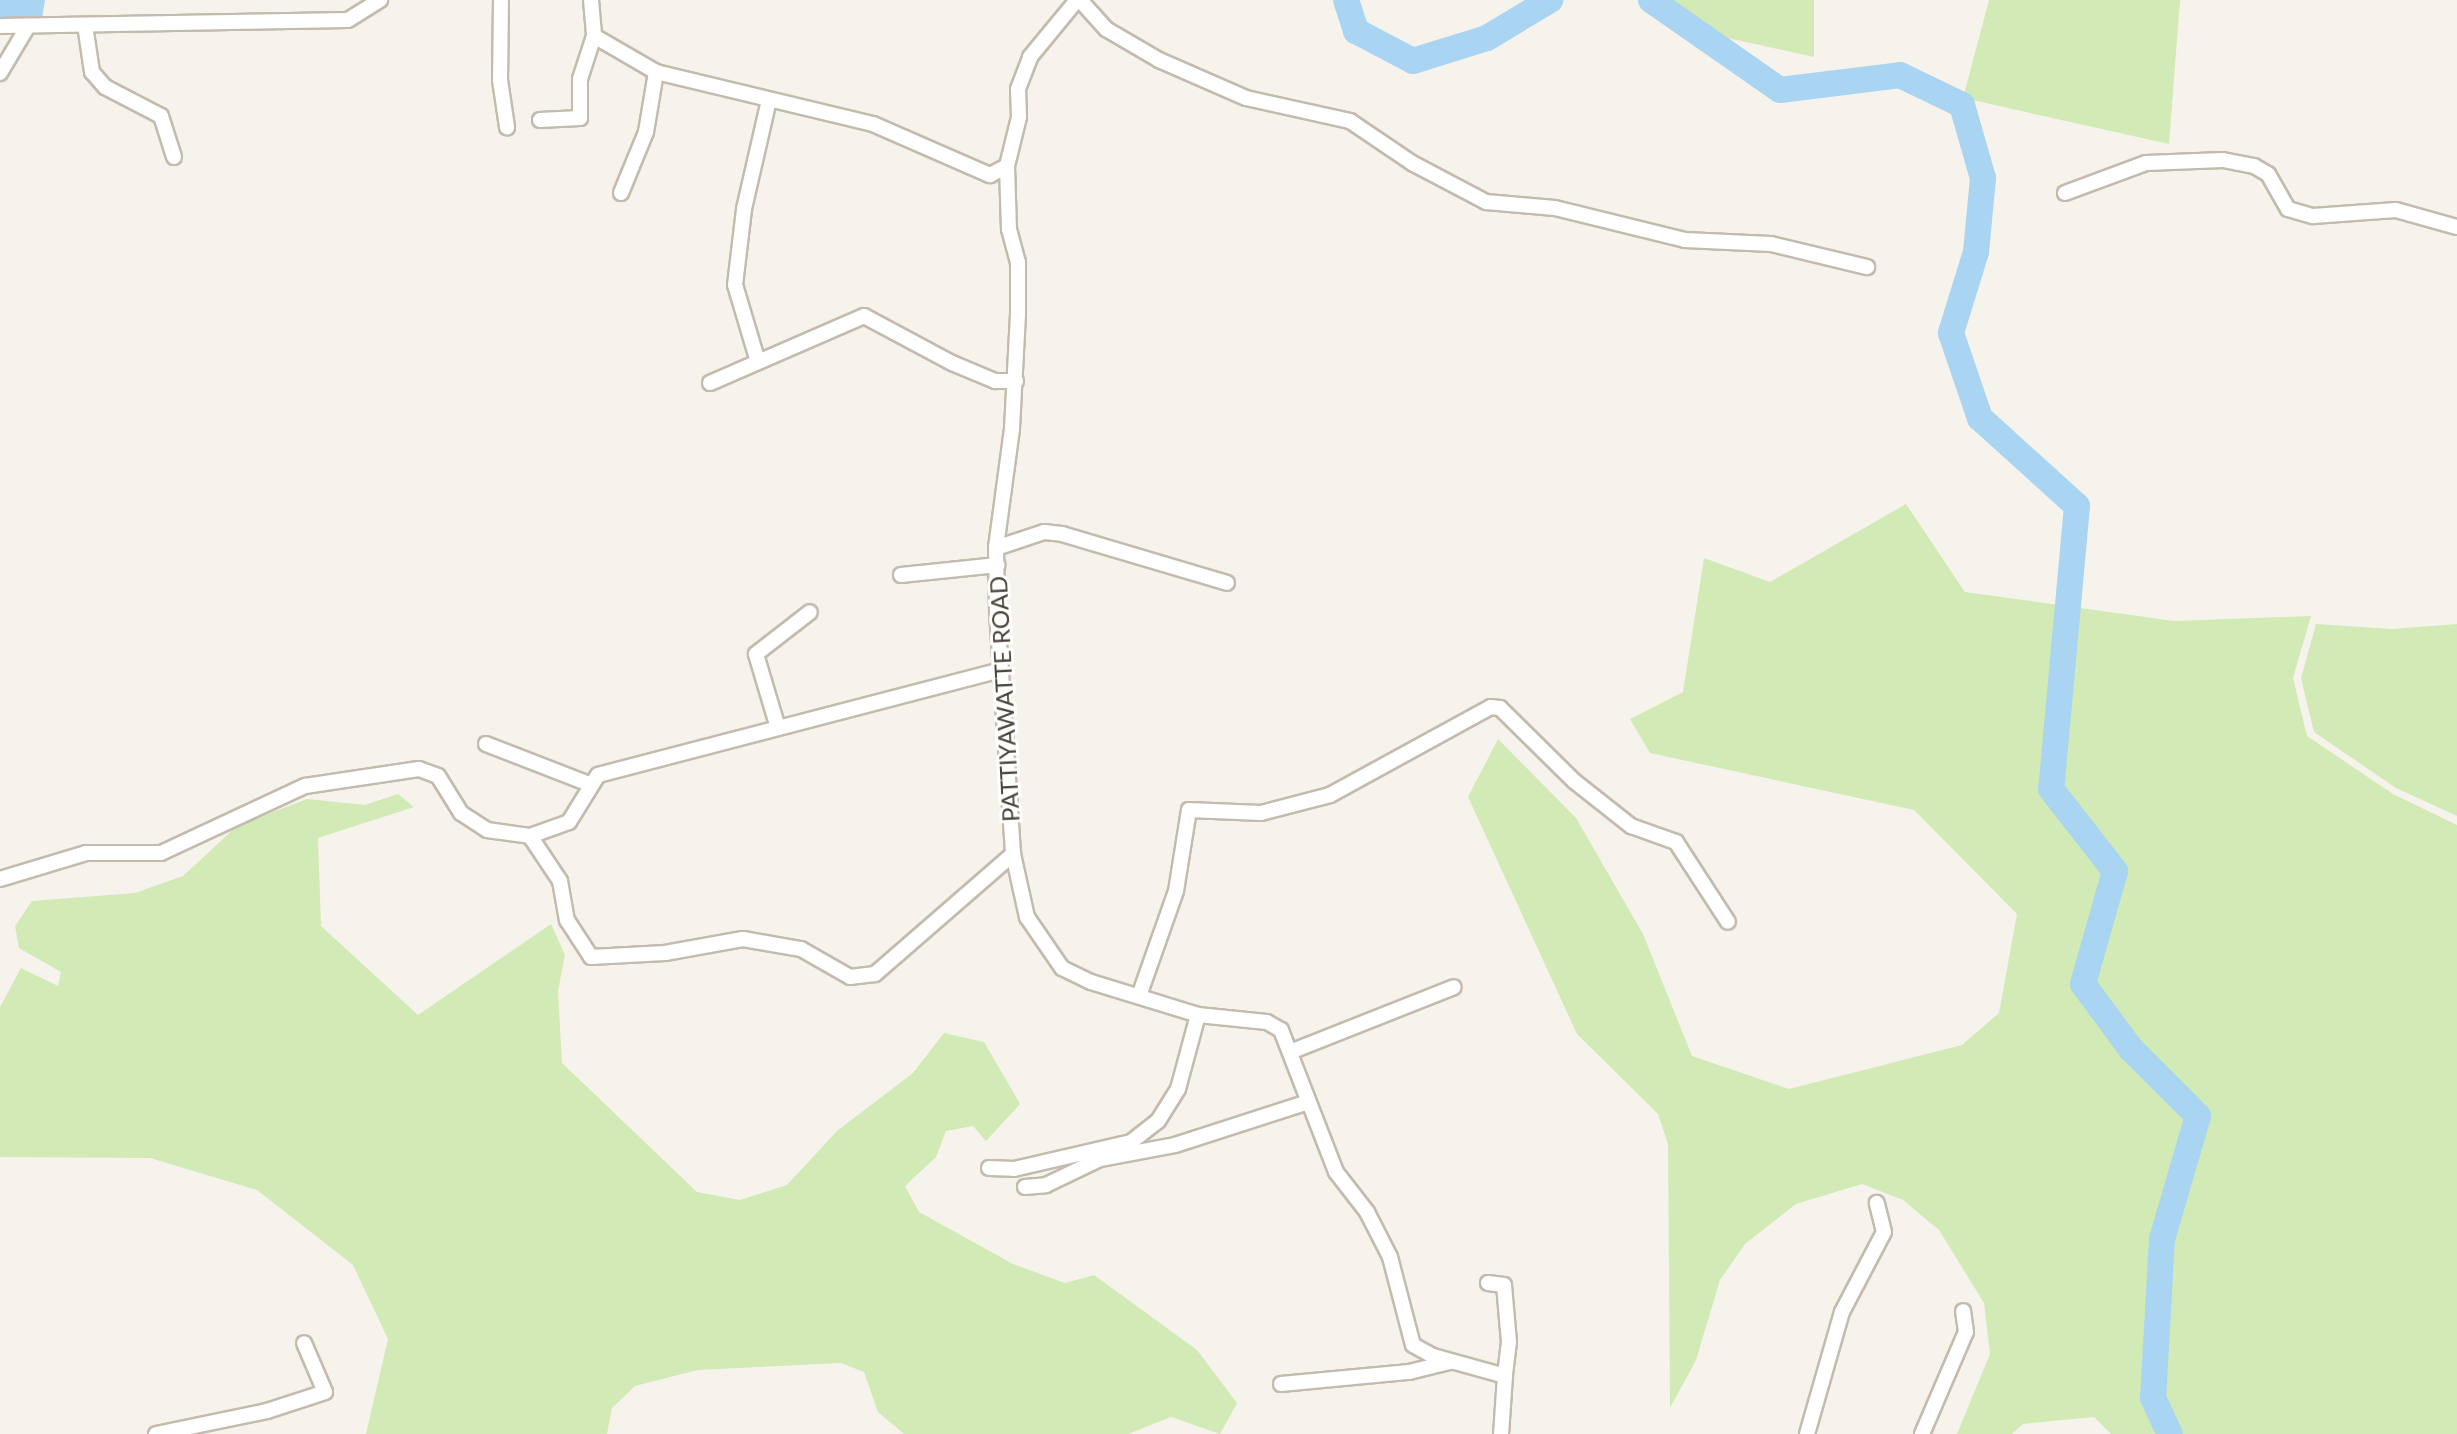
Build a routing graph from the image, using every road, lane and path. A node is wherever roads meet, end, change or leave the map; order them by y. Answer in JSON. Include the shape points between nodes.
{"nodes":[{"id":1,"x":380,"y":0,"type":"edge"},
{"id":2,"x":501,"y":0,"type":"edge"},
{"id":3,"x":591,"y":0,"type":"edge"},
{"id":4,"x":1078,"y":0,"type":"edge"},
{"id":5,"x":85,"y":25,"type":"junction"},
{"id":6,"x":0,"y":26,"type":"edge"},
{"id":7,"x":28,"y":26,"type":"junction"},
{"id":8,"x":594,"y":36,"type":"junction"},
{"id":9,"x":656,"y":72,"type":"junction"},
{"id":10,"x":0,"y":73,"type":"edge"},
{"id":11,"x":769,"y":100,"type":"junction"},
{"id":12,"x":540,"y":120,"type":"dead end"},
{"id":13,"x":507,"y":127,"type":"dead end"},
{"id":14,"x":174,"y":157,"type":"dead end"},
{"id":15,"x":1007,"y":166,"type":"junction"},
{"id":16,"x":621,"y":193,"type":"dead end"},
{"id":17,"x":2065,"y":193,"type":"dead end"},
{"id":18,"x":2457,"y":227,"type":"edge"},
{"id":19,"x":1867,"y":267,"type":"dead end"},
{"id":20,"x":758,"y":362,"type":"junction"},
{"id":21,"x":1016,"y":381,"type":"junction"},
{"id":22,"x":710,"y":383,"type":"dead end"},
{"id":23,"x":996,"y":548,"type":"junction"},
{"id":24,"x":997,"y":565,"type":"junction"},
{"id":25,"x":901,"y":575,"type":"dead end"},
{"id":26,"x":1227,"y":583,"type":"dead end"},
{"id":27,"x":810,"y":612,"type":"dead end"},
{"id":28,"x":1001,"y":670,"type":"junction"},
{"id":29,"x":778,"y":728,"type":"junction"},
{"id":30,"x":486,"y":744,"type":"dead end"},
{"id":31,"x":589,"y":784,"type":"junction"},
{"id":32,"x":530,"y":836,"type":"junction"},
{"id":33,"x":1013,"y":854,"type":"junction"},
{"id":34,"x":0,"y":879,"type":"edge"},
{"id":35,"x":1728,"y":922,"type":"dead end"},
{"id":36,"x":1454,"y":987,"type":"dead end"},
{"id":37,"x":1139,"y":996,"type":"junction"},
{"id":38,"x":1198,"y":1015,"type":"junction"},
{"id":39,"x":1290,"y":1052,"type":"junction"},
{"id":40,"x":1308,"y":1102,"type":"junction"},
{"id":41,"x":989,"y":1168,"type":"dead end"},
{"id":42,"x":1025,"y":1187,"type":"dead end"},
{"id":43,"x":1877,"y":1203,"type":"dead end"},
{"id":44,"x":1488,"y":1283,"type":"dead end"},
{"id":45,"x":1963,"y":1311,"type":"dead end"},
{"id":46,"x":304,"y":1343,"type":"dead end"},
{"id":47,"x":1454,"y":1361,"type":"junction"},
{"id":48,"x":1505,"y":1376,"type":"junction"},
{"id":49,"x":1281,"y":1384,"type":"dead end"},
{"id":50,"x":156,"y":1434,"type":"edge"},
{"id":51,"x":1501,"y":1434,"type":"edge"},
{"id":52,"x":1807,"y":1434,"type":"edge"},
{"id":53,"x":1922,"y":1434,"type":"edge"}],
"edges":[{"from":1,"to":5,"type":"street","via":[[348,20]]},
{"from":2,"to":13,"type":"street","via":[[500,80]]},
{"from":3,"to":8,"type":"street"},
{"from":4,"to":15,"type":"street","name":"PATTIYAWATTE ROAD","via":[[1030,57],[1018,89],[1019,117]]},
{"from":4,"to":19,"type":"street","via":[[1106,29],[1159,60],[1246,98],[1350,121],[1412,163],[1486,202],[1555,208],[1685,240],[1771,244]]},
{"from":5,"to":7,"type":"street"},
{"from":5,"to":14,"type":"street","via":[[92,72],[105,87],[161,116]]},
{"from":6,"to":7,"type":"street"},
{"from":7,"to":10,"type":"street"},
{"from":8,"to":9,"type":"street"},
{"from":8,"to":12,"type":"street","via":[[580,79],[580,118]]},
{"from":9,"to":11,"type":"street"},
{"from":9,"to":16,"type":"street","via":[[646,132]]},
{"from":11,"to":15,"type":"street","via":[[873,124],[990,175]]},
{"from":11,"to":20,"type":"street","via":[[744,209],[735,285]]},
{"from":15,"to":21,"type":"street","name":"PATTIYAWATTE ROAD","via":[[1009,229],[1018,262]]},
{"from":17,"to":18,"type":"street","via":[[2146,163],[2223,160],[2261,170],[2288,209],[2313,216],[2396,210]]},
{"from":20,"to":21,"type":"street","via":[[864,316],[952,363],[995,381]]},
{"from":20,"to":22,"type":"street"},
{"from":21,"to":23,"type":"street","name":"PATTIYAWATTE ROAD"},
{"from":23,"to":24,"type":"street","name":"PATTIYAWATTE ROAD"},
{"from":23,"to":26,"type":"street","via":[[1044,532],[1062,534]]},
{"from":24,"to":25,"type":"street"},
{"from":24,"to":28,"type":"street","name":"PATTIYAWATTE ROAD"},
{"from":27,"to":29,"type":"street","via":[[756,654]]},
{"from":28,"to":29,"type":"street"},
{"from":28,"to":33,"type":"street","name":"PATTIYAWATTE ROAD"},
{"from":29,"to":31,"type":"street","via":[[598,775]]},
{"from":30,"to":31,"type":"street"},
{"from":31,"to":32,"type":"street","via":[[569,822]]},
{"from":32,"to":33,"type":"street","via":[[560,881],[567,920],[591,957],[665,953],[743,939],[801,949],[850,977],[875,974]]},
{"from":32,"to":34,"type":"street","via":[[487,830],[461,813],[438,776],[419,769],[305,786],[161,853],[86,853]]},
{"from":33,"to":37,"type":"street","name":"PATTIYAWATTE ROAD","via":[[1027,917],[1046,951],[1081,978]]},
{"from":35,"to":37,"type":"street","via":[[1676,842],[1631,826],[1574,781],[1500,708],[1491,707],[1330,795],[1261,813],[1189,810],[1176,891]]},
{"from":36,"to":39,"type":"street"},
{"from":37,"to":38,"type":"street","name":"PATTIYAWATTE ROAD"},
{"from":38,"to":39,"type":"street","name":"PATTIYAWATTE ROAD","via":[[1267,1022],[1281,1030]]},
{"from":38,"to":41,"type":"street","via":[[1178,1089],[1158,1121],[1131,1142],[1014,1169]]},
{"from":39,"to":40,"type":"street","name":"PATTIYAWATTE ROAD"},
{"from":40,"to":42,"type":"street","via":[[1175,1145],[1100,1159],[1046,1185]]},
{"from":40,"to":47,"type":"street","name":"PATTIYAWATTE ROAD","via":[[1336,1172],[1367,1212],[1390,1257],[1413,1345]]},
{"from":43,"to":52,"type":"street","via":[[1884,1232],[1842,1312]]},
{"from":44,"to":48,"type":"street","via":[[1504,1285],[1509,1342]]},
{"from":45,"to":53,"type":"street","via":[[1966,1332]]},
{"from":46,"to":50,"type":"street","via":[[325,1392],[267,1411]]},
{"from":47,"to":48,"type":"street","name":"PATTIYAWATTE ROAD"},
{"from":47,"to":49,"type":"street","via":[[1409,1372]]},
{"from":48,"to":51,"type":"street"}]}
